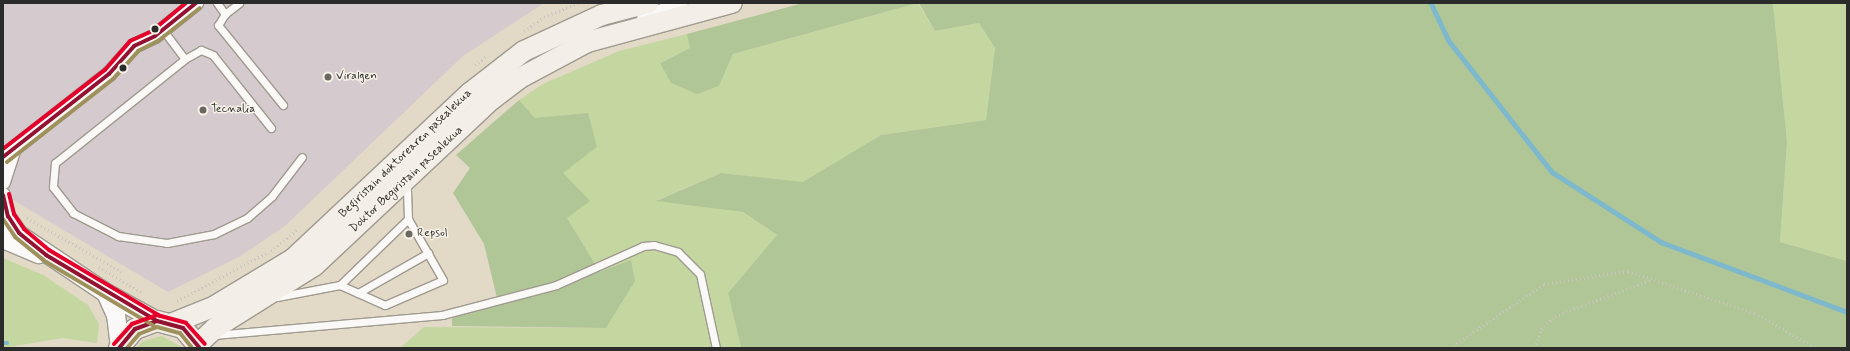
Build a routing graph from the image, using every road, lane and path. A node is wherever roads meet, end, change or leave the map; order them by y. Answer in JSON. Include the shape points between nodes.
{"nodes":[{"id":1,"x":196,"y":3,"type":"edge"},
{"id":2,"x":217,"y":3,"type":"edge"},
{"id":3,"x":239,"y":3,"type":"edge"},
{"id":4,"x":578,"y":3,"type":"edge"},
{"id":5,"x":648,"y":3,"type":"edge"},
{"id":6,"x":681,"y":3,"type":"edge"},
{"id":7,"x":732,"y":3,"type":"edge"},
{"id":8,"x":625,"y":6,"type":"edge"},
{"id":9,"x":225,"y":14,"type":"junction"},
{"id":10,"x":624,"y":32,"type":"junction"},
{"id":11,"x":159,"y":33,"type":"junction"},
{"id":12,"x":520,"y":33,"type":"dead end"},
{"id":13,"x":496,"y":50,"type":"dead end"},
{"id":14,"x":184,"y":59,"type":"junction"},
{"id":15,"x":472,"y":67,"type":"dead end"},
{"id":16,"x":283,"y":105,"type":"dead end"},
{"id":17,"x":271,"y":128,"type":"dead end"},
{"id":18,"x":8,"y":154,"type":"edge"},
{"id":19,"x":302,"y":157,"type":"dead end"},
{"id":20,"x":407,"y":179,"type":"junction"},
{"id":21,"x":3,"y":182,"type":"edge"},
{"id":22,"x":3,"y":195,"type":"edge"},
{"id":23,"x":408,"y":219,"type":"junction"},
{"id":24,"x":3,"y":224,"type":"edge"},
{"id":25,"x":302,"y":226,"type":"dead end"},
{"id":26,"x":15,"y":229,"type":"edge"},
{"id":27,"x":428,"y":253,"type":"junction"},
{"id":28,"x":97,"y":266,"type":"dead end"},
{"id":29,"x":122,"y":272,"type":"dead end"},
{"id":30,"x":1652,"y":279,"type":"junction"},
{"id":31,"x":340,"y":285,"type":"junction"},
{"id":32,"x":106,"y":293,"type":"junction"},
{"id":33,"x":358,"y":293,"type":"junction"},
{"id":34,"x":148,"y":296,"type":"dead end"},
{"id":35,"x":261,"y":300,"type":"junction"},
{"id":36,"x":167,"y":316,"type":"junction"},
{"id":37,"x":202,"y":343,"type":"edge"},
{"id":38,"x":46,"y":348,"type":"edge"},
{"id":39,"x":68,"y":348,"type":"edge"},
{"id":40,"x":119,"y":348,"type":"edge"},
{"id":41,"x":716,"y":348,"type":"edge"},
{"id":42,"x":1450,"y":348,"type":"edge"},
{"id":43,"x":1535,"y":348,"type":"edge"},
{"id":44,"x":1816,"y":348,"type":"edge"}],
"edges":[{"from":1,"to":11,"type":"street"},
{"from":2,"to":9,"type":"lane"},
{"from":3,"to":9,"type":"lane"},
{"from":4,"to":12,"type":"path","via":[[544,17]]},
{"from":5,"to":8,"type":"main road","name":"Begiristain doktorearen pasealekua"},
{"from":6,"to":10,"type":"street","name":"Doktor Begiristain pasealekua","via":[[645,18]]},
{"from":7,"to":10,"type":"main road","name":"Doktor Begiristain pasealekua"},
{"from":8,"to":36,"type":"main road","name":"Begiristain doktorearen pasealekua","via":[[559,32],[524,51],[470,93],[293,259],[213,307]]},
{"from":9,"to":16,"type":"lane","via":[[218,25]]},
{"from":10,"to":20,"type":"main road","name":"Doktor Begiristain pasealekua","via":[[587,42],[520,78],[491,100]]},
{"from":11,"to":14,"type":"lane"},
{"from":11,"to":18,"type":"street","via":[[134,46],[121,63]]},
{"from":13,"to":15,"type":"path"},
{"from":14,"to":17,"type":"lane","via":[[201,50],[213,55]]},
{"from":14,"to":19,"type":"lane","via":[[55,163],[53,188],[73,213],[118,236],[167,243],[214,234],[247,218],[272,196]]},
{"from":18,"to":21,"type":"street"},
{"from":20,"to":23,"type":"lane"},
{"from":20,"to":35,"type":"main road","name":"Doktor Begiristain pasealekua","via":[[314,266]]},
{"from":22,"to":26,"type":"street","via":[[8,216]]},
{"from":23,"to":27,"type":"lane"},
{"from":23,"to":31,"type":"lane"},
{"from":24,"to":26,"type":"street"},
{"from":25,"to":36,"type":"path","via":[[271,250]]},
{"from":26,"to":29,"type":"path"},
{"from":26,"to":32,"type":"street","via":[[34,254],[46,255]]},
{"from":27,"to":33,"type":"lane"},
{"from":27,"to":33,"type":"lane","via":[[443,280],[385,305]]},
{"from":28,"to":34,"type":"path"},
{"from":30,"to":42,"type":"path","via":[[1628,271],[1544,284]]},
{"from":30,"to":43,"type":"path","via":[[1556,316],[1542,329]]},
{"from":30,"to":44,"type":"path","via":[[1755,313]]},
{"from":31,"to":33,"type":"lane"},
{"from":31,"to":35,"type":"lane"},
{"from":32,"to":36,"type":"street"},
{"from":32,"to":40,"type":"street","via":[[116,315]]},
{"from":35,"to":37,"type":"main road","name":"Doktor Begiristain pasealekua"},
{"from":36,"to":37,"type":"main road"},
{"from":36,"to":40,"type":"main road","name":"Begiristain doktorearen pasealekua","via":[[135,329]]},
{"from":37,"to":41,"type":"lane","via":[[442,315],[556,285],[643,246],[654,246],[678,252],[700,274]]},
{"from":38,"to":39,"type":"path"}]}
